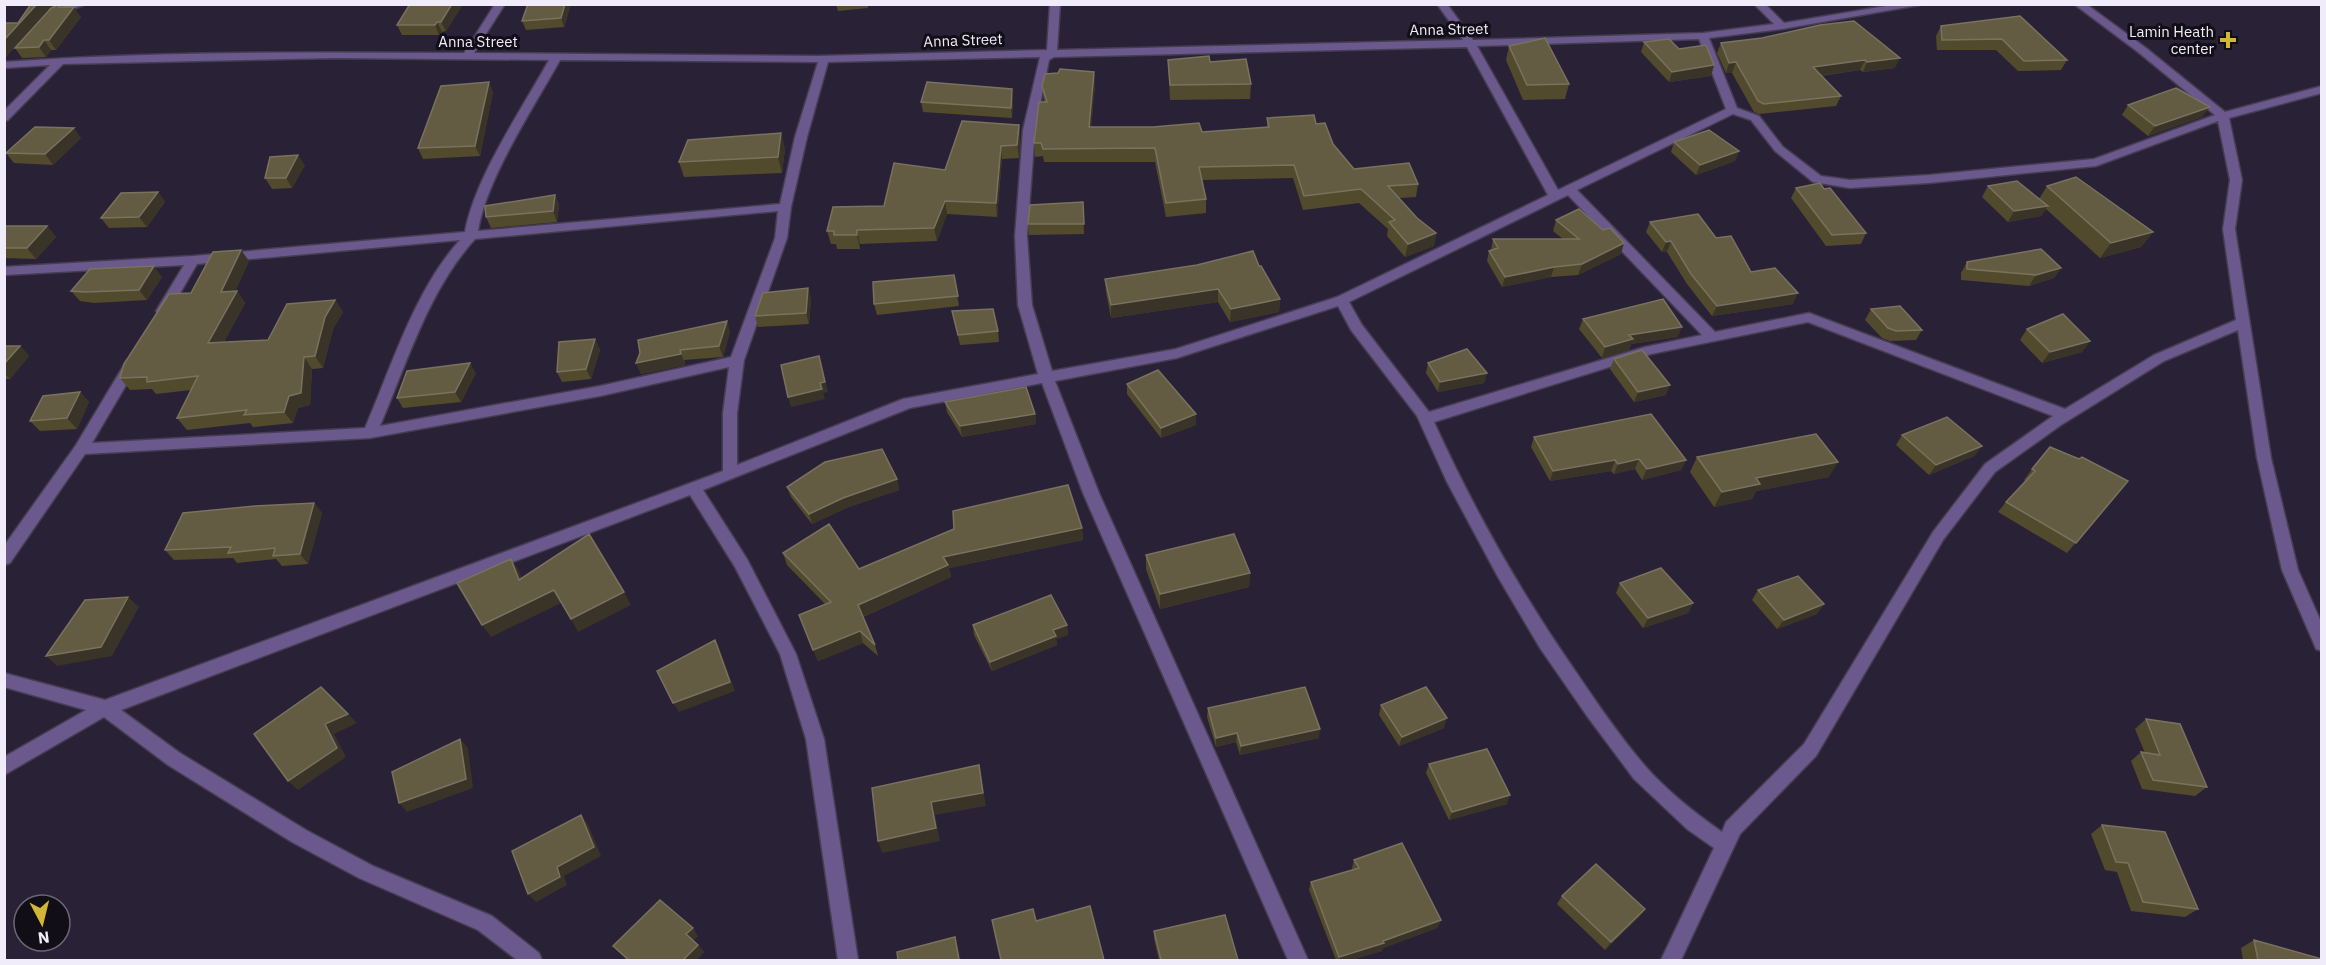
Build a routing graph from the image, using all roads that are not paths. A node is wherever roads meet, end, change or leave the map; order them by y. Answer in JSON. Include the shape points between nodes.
{"nodes":[{"id":1,"x":81,"y":4,"type":"edge"},
{"id":2,"x":500,"y":4,"type":"edge"},
{"id":3,"x":1055,"y":4,"type":"edge"},
{"id":4,"x":1442,"y":4,"type":"edge"},
{"id":5,"x":1759,"y":4,"type":"edge"},
{"id":6,"x":1920,"y":4,"type":"edge"},
{"id":7,"x":2079,"y":4,"type":"edge"},
{"id":8,"x":46,"y":22,"type":"edge"},
{"id":9,"x":1782,"y":26,"type":"junction"},
{"id":10,"x":1703,"y":36,"type":"junction"},
{"id":11,"x":1470,"y":44,"type":"junction"},
{"id":12,"x":1052,"y":52,"type":"junction"},
{"id":13,"x":467,"y":56,"type":"junction"},
{"id":14,"x":557,"y":56,"type":"junction"},
{"id":15,"x":824,"y":59,"type":"junction"},
{"id":16,"x":60,"y":61,"type":"junction"},
{"id":17,"x":9,"y":62,"type":"edge"},
{"id":18,"x":2322,"y":88,"type":"edge"},
{"id":19,"x":1732,"y":110,"type":"junction"},
{"id":20,"x":2223,"y":116,"type":"junction"},
{"id":21,"x":4,"y":117,"type":"edge"},
{"id":22,"x":1569,"y":189,"type":"junction"},
{"id":23,"x":1555,"y":196,"type":"junction"},
{"id":24,"x":785,"y":207,"type":"junction"},
{"id":25,"x":471,"y":235,"type":"junction"},
{"id":26,"x":193,"y":260,"type":"junction"},
{"id":27,"x":4,"y":271,"type":"edge"},
{"id":28,"x":1342,"y":300,"type":"junction"},
{"id":29,"x":2242,"y":323,"type":"junction"},
{"id":30,"x":154,"y":326,"type":"edge"},
{"id":31,"x":1712,"y":337,"type":"junction"},
{"id":32,"x":137,"y":354,"type":"edge"},
{"id":33,"x":737,"y":360,"type":"junction"},
{"id":34,"x":1046,"y":376,"type":"junction"},
{"id":35,"x":2066,"y":415,"type":"junction"},
{"id":36,"x":1425,"y":418,"type":"junction"},
{"id":37,"x":370,"y":433,"type":"junction"},
{"id":38,"x":81,"y":449,"type":"junction"},
{"id":39,"x":730,"y":474,"type":"junction"},
{"id":40,"x":693,"y":487,"type":"junction"},
{"id":41,"x":4,"y":559,"type":"edge"},
{"id":42,"x":2322,"y":644,"type":"edge"},
{"id":43,"x":4,"y":680,"type":"edge"},
{"id":44,"x":105,"y":708,"type":"junction"},
{"id":45,"x":4,"y":766,"type":"edge"},
{"id":46,"x":1725,"y":845,"type":"junction"},
{"id":47,"x":532,"y":960,"type":"edge"},
{"id":48,"x":848,"y":960,"type":"edge"},
{"id":49,"x":1298,"y":960,"type":"edge"},
{"id":50,"x":1671,"y":960,"type":"edge"}],
"edges":[{"from":1,"to":8,"type":"street","via":[[53,14]]},
{"from":2,"to":13,"type":"street"},
{"from":3,"to":12,"type":"street"},
{"from":4,"to":11,"type":"street"},
{"from":5,"to":9,"type":"street"},
{"from":6,"to":9,"type":"street","name":"Anna Street"},
{"from":7,"to":20,"type":"street"},
{"from":9,"to":10,"type":"street","name":"Anna Street"},
{"from":10,"to":11,"type":"street","name":"Anna Street"},
{"from":10,"to":19,"type":"street"},
{"from":11,"to":12,"type":"street","name":"Anna Street"},
{"from":11,"to":23,"type":"street"},
{"from":12,"to":15,"type":"street","name":"Anna Street"},
{"from":12,"to":34,"type":"street","via":[[1044,59],[1029,130],[1021,236],[1025,305]]},
{"from":13,"to":14,"type":"street","name":"Anna Street"},
{"from":13,"to":16,"type":"street","name":"Anna Street"},
{"from":14,"to":15,"type":"street","name":"Anna Street"},
{"from":14,"to":25,"type":"street","via":[[496,166],[474,217]]},
{"from":15,"to":24,"type":"street"},
{"from":16,"to":17,"type":"street","name":"Anna Street"},
{"from":16,"to":21,"type":"street"},
{"from":18,"to":20,"type":"street"},
{"from":19,"to":20,"type":"street","via":[[1755,118],[1779,149],[1816,179],[1850,184],[2096,162]]},
{"from":19,"to":22,"type":"street"},
{"from":20,"to":29,"type":"street","via":[[2236,180],[2229,229]]},
{"from":22,"to":23,"type":"street"},
{"from":22,"to":31,"type":"street"},
{"from":23,"to":28,"type":"street"},
{"from":24,"to":25,"type":"street"},
{"from":24,"to":33,"type":"street","via":[[781,238]]},
{"from":25,"to":26,"type":"street"},
{"from":25,"to":37,"type":"street","via":[[454,254],[424,306]]},
{"from":26,"to":27,"type":"street"},
{"from":26,"to":30,"type":"street"},
{"from":28,"to":34,"type":"street","via":[[1177,353]]},
{"from":28,"to":36,"type":"street","via":[[1356,327]]},
{"from":29,"to":35,"type":"street","via":[[2159,358]]},
{"from":29,"to":42,"type":"street","via":[[2264,458],[2290,570]]},
{"from":31,"to":35,"type":"street","via":[[1809,317]]},
{"from":31,"to":36,"type":"street","via":[[1650,350]]},
{"from":32,"to":38,"type":"street"},
{"from":33,"to":37,"type":"street","via":[[600,391]]},
{"from":33,"to":39,"type":"street","via":[[730,413]]},
{"from":34,"to":39,"type":"street","via":[[908,403]]},
{"from":34,"to":49,"type":"street","via":[[1116,552]]},
{"from":35,"to":46,"type":"street","via":[[1990,468],[1938,536],[1810,750],[1733,828]]},
{"from":36,"to":46,"type":"street","via":[[1454,482],[1504,572],[1593,711],[1640,773],[1694,823]]},
{"from":37,"to":38,"type":"street"},
{"from":38,"to":41,"type":"street"},
{"from":39,"to":40,"type":"street"},
{"from":40,"to":44,"type":"street"},
{"from":40,"to":48,"type":"street","via":[[741,563],[791,665],[815,739]]},
{"from":43,"to":44,"type":"street"},
{"from":44,"to":45,"type":"street"},
{"from":44,"to":47,"type":"street","via":[[174,759],[299,836],[366,872],[485,923]]},
{"from":46,"to":50,"type":"street"}]}
